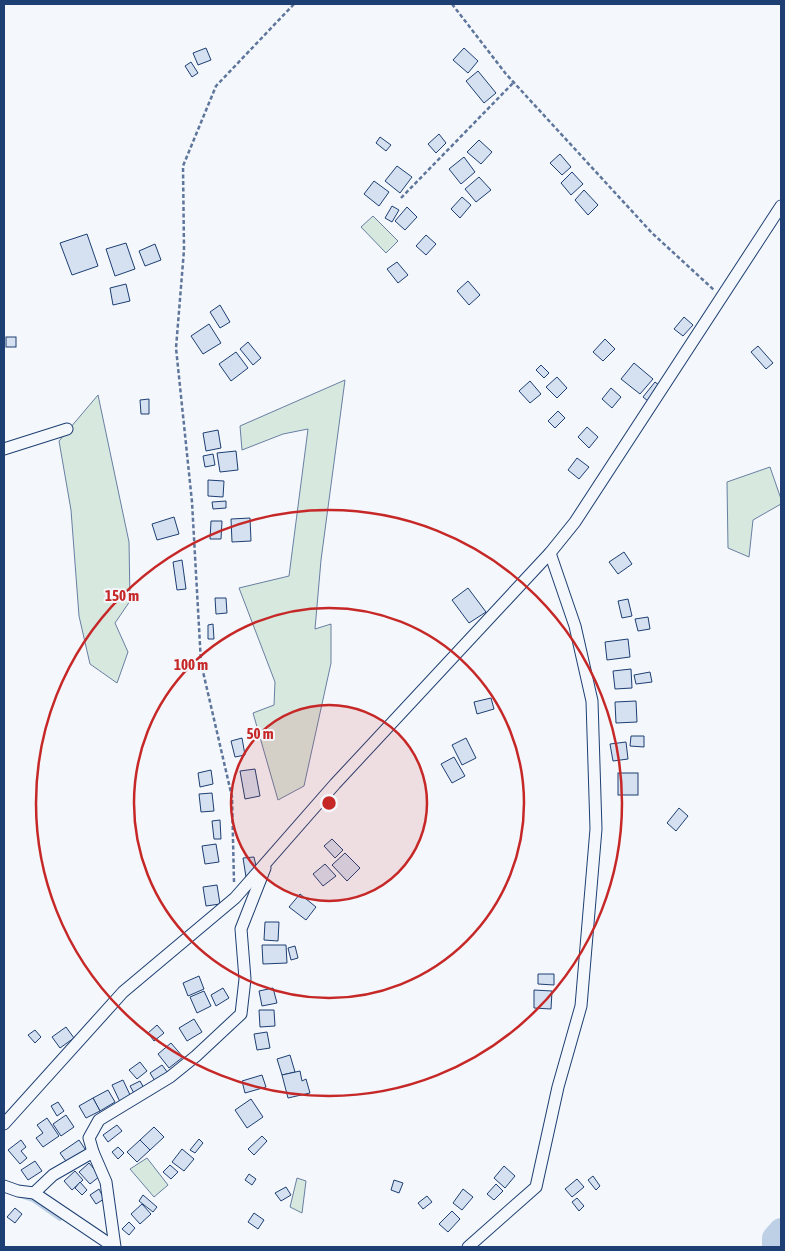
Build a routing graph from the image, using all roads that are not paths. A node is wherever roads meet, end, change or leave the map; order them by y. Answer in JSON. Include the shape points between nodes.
{"nodes":[{"id":1,"x":781,"y":206,"type":"edge"},
{"id":2,"x":67,"y":428,"type":"dead end"},
{"id":3,"x":4,"y":449,"type":"edge"},
{"id":4,"x":550,"y":553,"type":"junction"},
{"id":5,"x":268,"y":860,"type":"junction"},
{"id":6,"x":5,"y":1119,"type":"edge"},
{"id":7,"x":92,"y":1152,"type":"junction"},
{"id":8,"x":4,"y":1186,"type":"edge"},
{"id":9,"x":34,"y":1193,"type":"junction"},
{"id":10,"x":115,"y":1247,"type":"edge"},
{"id":11,"x":468,"y":1247,"type":"edge"}],
"edges":[{"from":1,"to":4,"type":"street","via":[[575,522]]},
{"from":2,"to":3,"type":"street"},
{"from":4,"to":5,"type":"street"},
{"from":4,"to":11,"type":"street","via":[[575,626],[592,701],[596,829],[581,1006],[558,1087],[536,1187]]},
{"from":5,"to":6,"type":"street","via":[[235,898],[123,992]]},
{"from":5,"to":7,"type":"street","via":[[241,929],[245,979],[241,1014],[170,1077],[99,1120],[89,1138]]},
{"from":7,"to":9,"type":"street","via":[[53,1175]]},
{"from":7,"to":10,"type":"street","via":[[106,1182]]},
{"from":8,"to":9,"type":"street"},
{"from":9,"to":10,"type":"street"}]}
